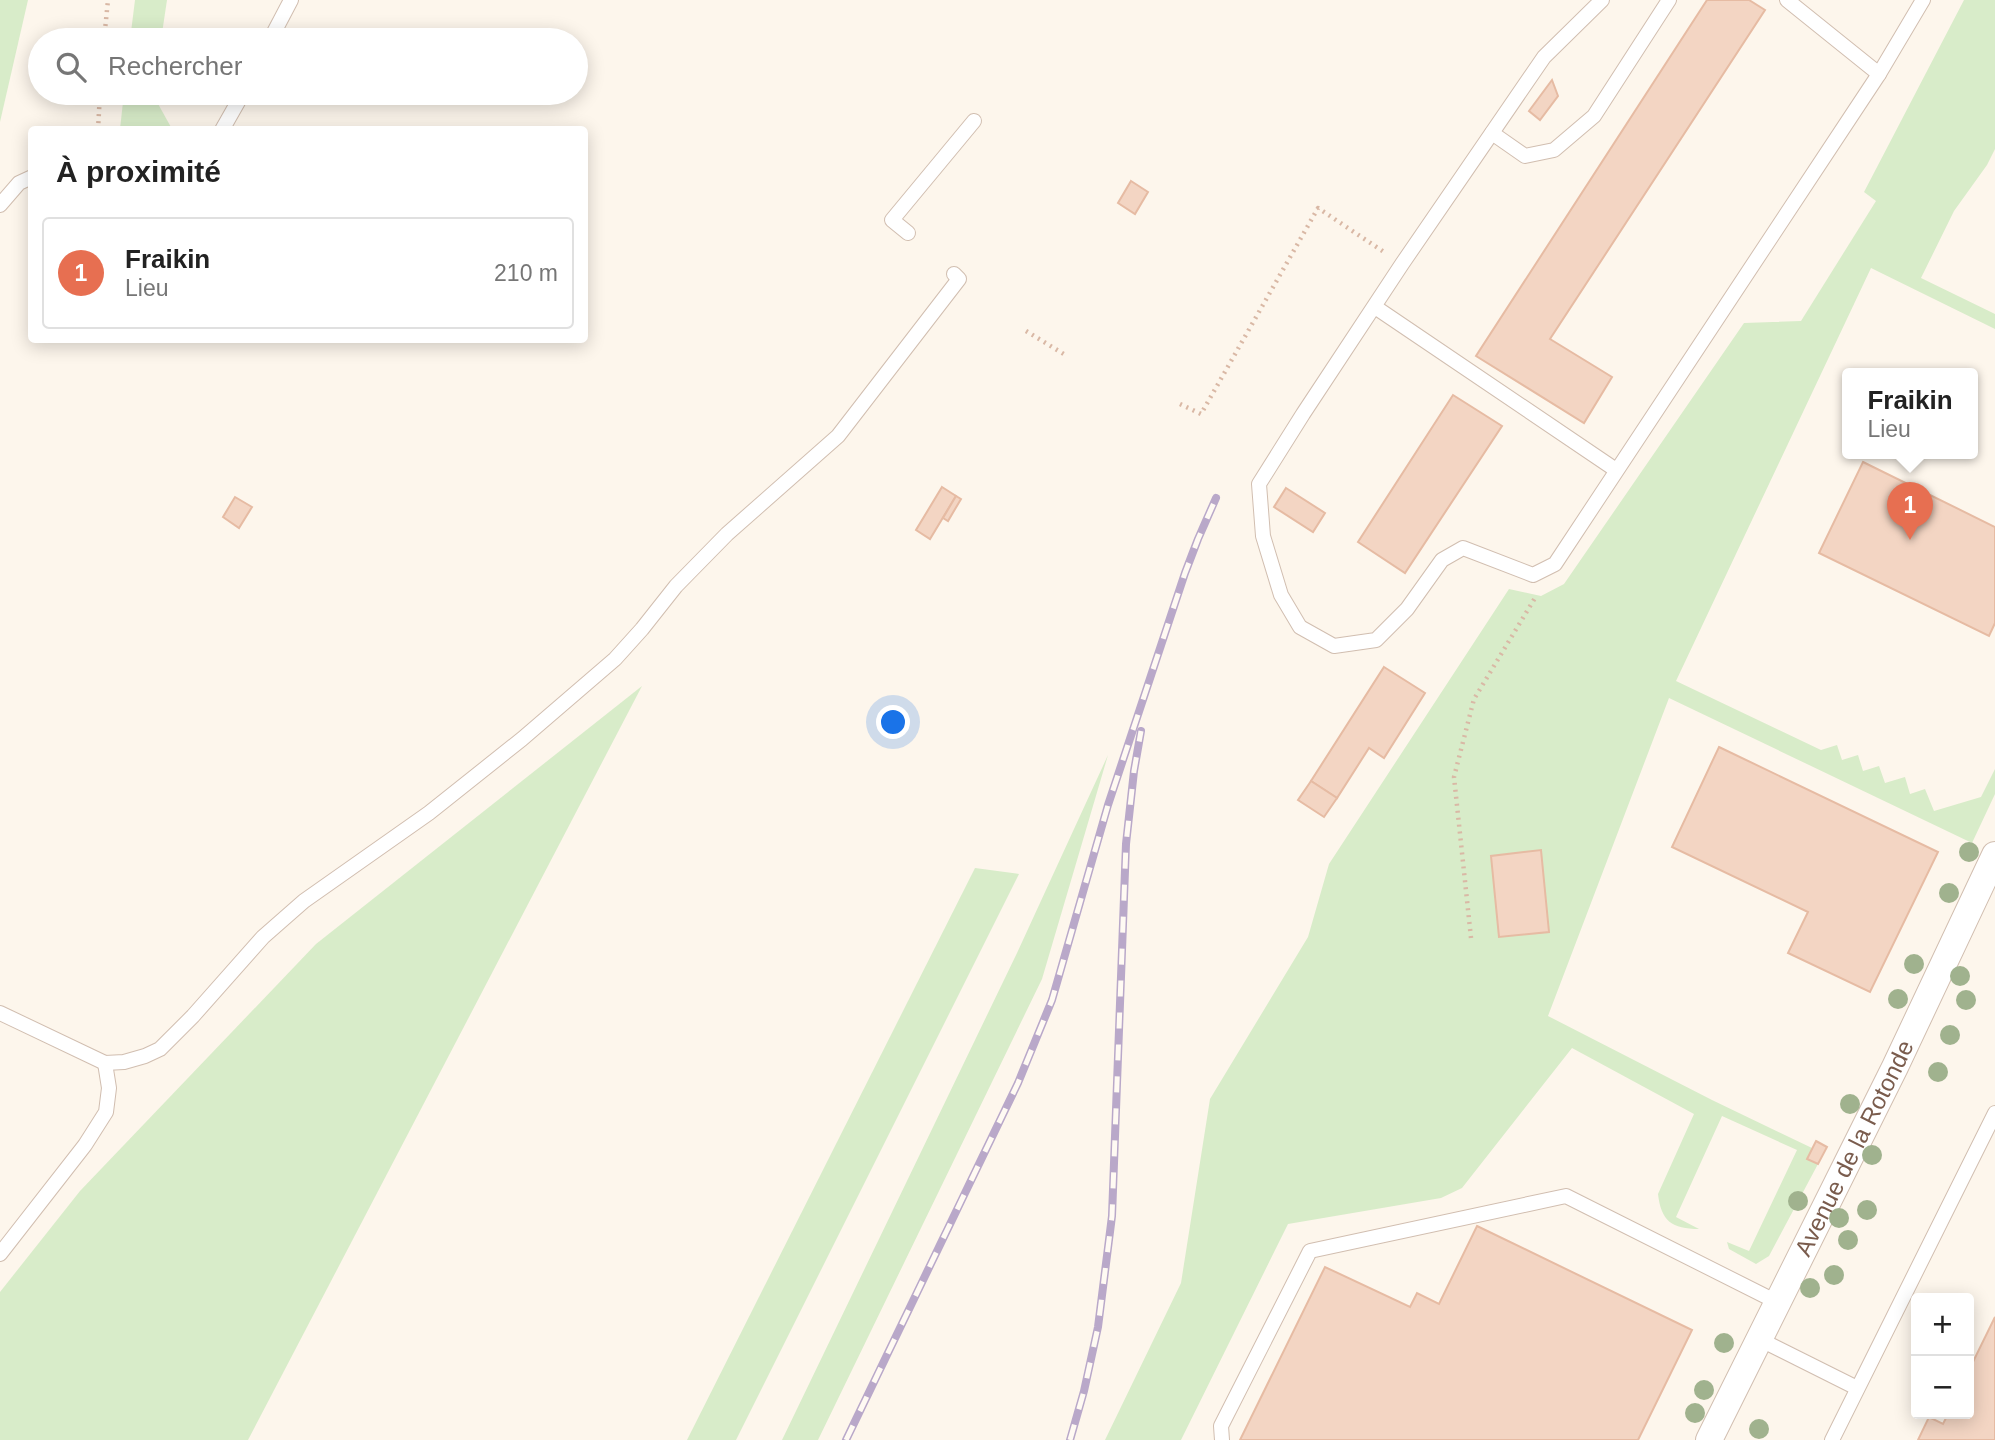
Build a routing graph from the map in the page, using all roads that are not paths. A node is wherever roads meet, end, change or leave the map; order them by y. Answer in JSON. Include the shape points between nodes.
{"nodes":[{"id":1,"x":291,"y":0,"type":"edge"},
{"id":2,"x":1602,"y":0,"type":"edge"},
{"id":3,"x":1670,"y":0,"type":"edge"},
{"id":4,"x":1787,"y":0,"type":"edge"},
{"id":5,"x":1923,"y":0,"type":"edge"},
{"id":6,"x":276,"y":28,"type":"edge"},
{"id":7,"x":1879,"y":74,"type":"junction"},
{"id":8,"x":236,"y":105,"type":"edge"},
{"id":9,"x":974,"y":121,"type":"dead end"},
{"id":10,"x":224,"y":126,"type":"edge"},
{"id":11,"x":1492,"y":134,"type":"junction"},
{"id":12,"x":28,"y":179,"type":"edge"},
{"id":13,"x":0,"y":205,"type":"edge"},
{"id":14,"x":908,"y":233,"type":"dead end"},
{"id":15,"x":954,"y":274,"type":"dead end"},
{"id":16,"x":1375,"y":307,"type":"junction"},
{"id":17,"x":1616,"y":470,"type":"junction"},
{"id":18,"x":1995,"y":855,"type":"edge"},
{"id":19,"x":0,"y":1013,"type":"edge"},
{"id":20,"x":105,"y":1063,"type":"junction"},
{"id":21,"x":1995,"y":1113,"type":"edge"},
{"id":22,"x":0,"y":1254,"type":"edge"},
{"id":23,"x":1777,"y":1302,"type":"junction"},
{"id":24,"x":1759,"y":1339,"type":"junction"},
{"id":25,"x":1857,"y":1388,"type":"junction"},
{"id":26,"x":1223,"y":1440,"type":"edge"},
{"id":27,"x":1709,"y":1440,"type":"edge"},
{"id":28,"x":1832,"y":1440,"type":"edge"}],
"edges":[{"from":1,"to":6,"type":"lane"},
{"from":2,"to":11,"type":"lane","via":[[1544,57]]},
{"from":3,"to":11,"type":"lane","via":[[1594,116],[1554,150],[1525,156]]},
{"from":4,"to":7,"type":"lane"},
{"from":5,"to":7,"type":"lane"},
{"from":7,"to":17,"type":"lane"},
{"from":8,"to":10,"type":"lane"},
{"from":9,"to":14,"type":"lane","via":[[892,220]]},
{"from":11,"to":16,"type":"lane"},
{"from":12,"to":13,"type":"lane"},
{"from":15,"to":20,"type":"lane","via":[[959,279],[838,436],[727,534],[615,659],[429,813],[304,901],[263,937],[160,1049],[124,1062]]},
{"from":16,"to":17,"type":"lane"},
{"from":16,"to":17,"type":"lane","via":[[1259,484],[1262,536],[1281,595],[1300,627],[1334,646],[1376,640],[1407,608],[1442,560],[1463,548],[1533,575],[1555,564]]},
{"from":18,"to":23,"type":"street","name":"Avenue de la Rotonde"},
{"from":19,"to":20,"type":"lane"},
{"from":20,"to":22,"type":"lane","via":[[106,1112]]},
{"from":21,"to":25,"type":"lane"},
{"from":23,"to":24,"type":"street","name":"Avenue de la Rotonde"},
{"from":23,"to":26,"type":"lane","via":[[1566,1196],[1310,1251],[1221,1426]]},
{"from":24,"to":25,"type":"lane"},
{"from":24,"to":27,"type":"street","name":"Avenue de la Rotonde"},
{"from":25,"to":28,"type":"lane"}]}
